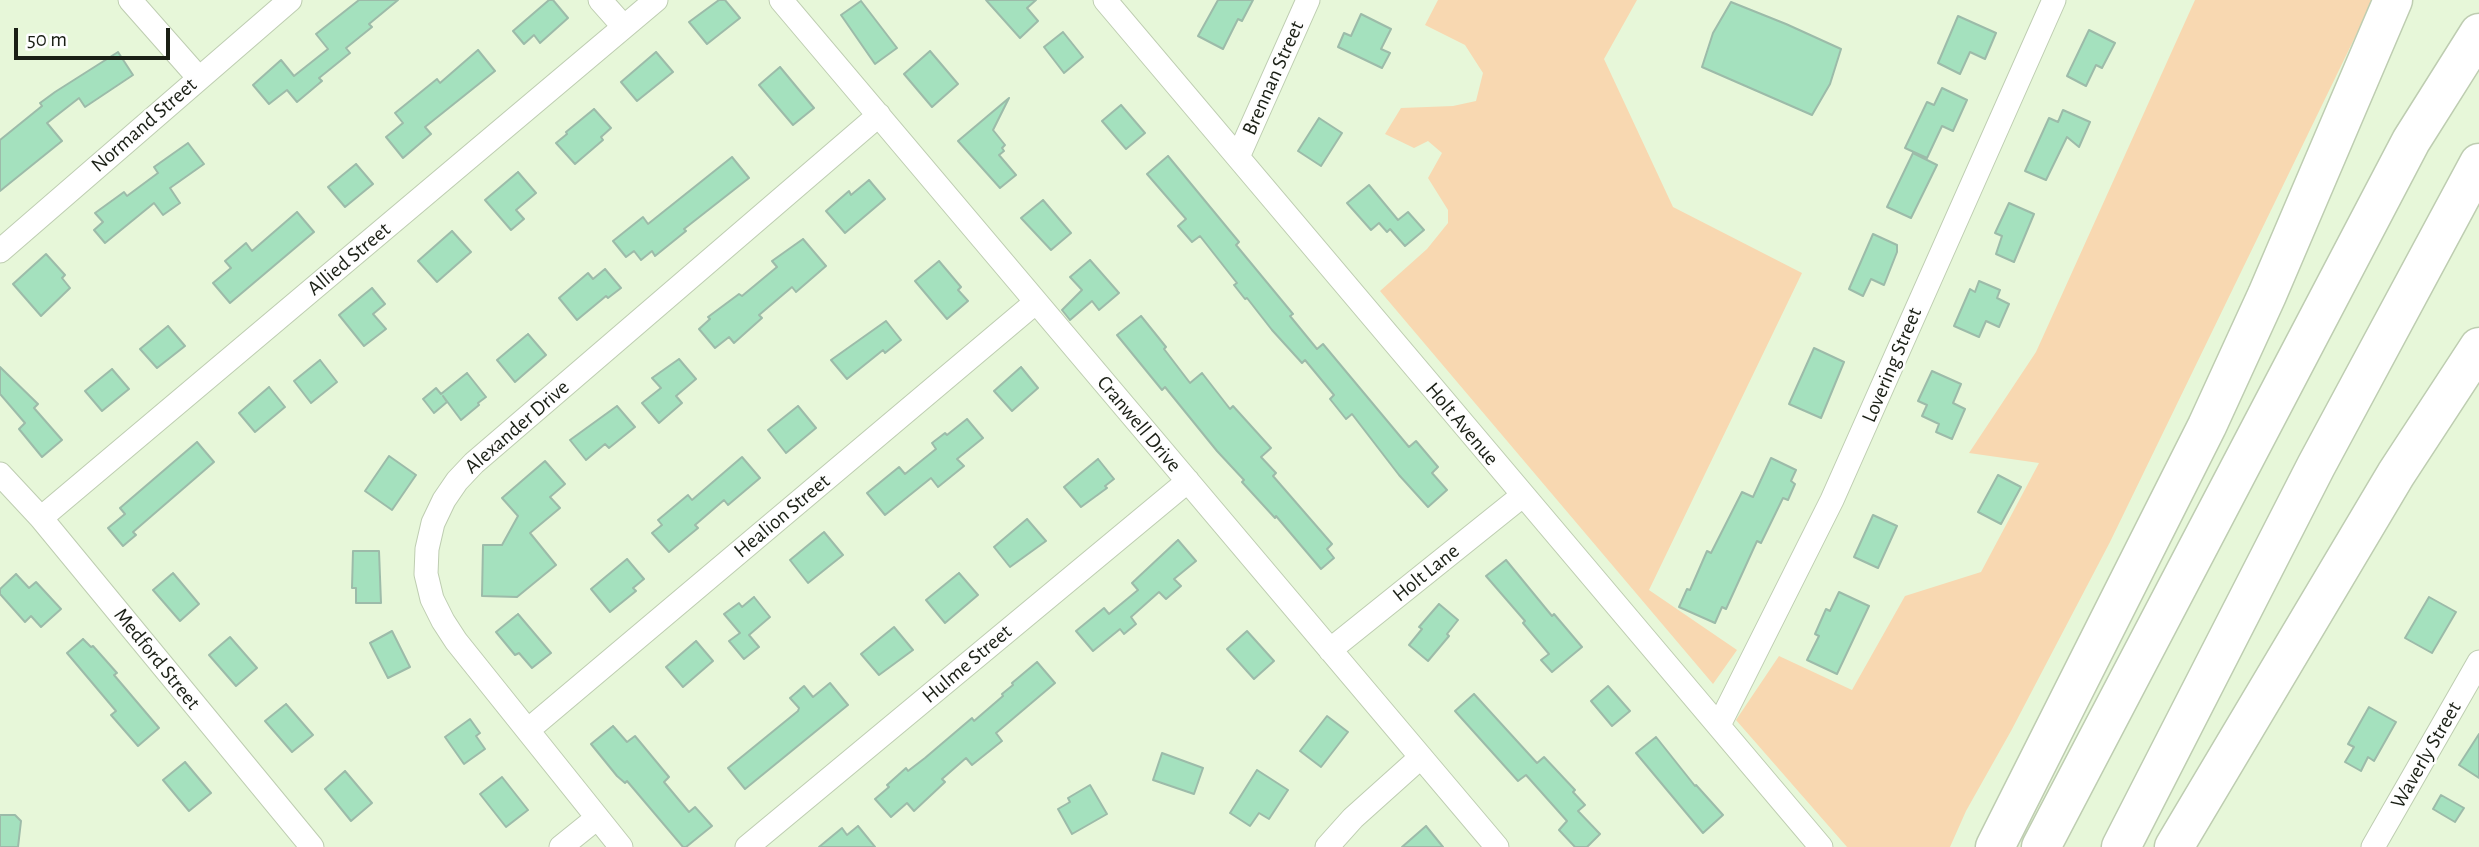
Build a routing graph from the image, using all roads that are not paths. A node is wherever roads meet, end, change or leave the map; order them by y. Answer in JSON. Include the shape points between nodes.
{"nodes":[{"id":1,"x":130,"y":0,"type":"edge"},
{"id":2,"x":290,"y":0,"type":"edge"},
{"id":3,"x":600,"y":0,"type":"edge"},
{"id":4,"x":656,"y":0,"type":"edge"},
{"id":5,"x":781,"y":0,"type":"edge"},
{"id":6,"x":1105,"y":0,"type":"edge"},
{"id":7,"x":1308,"y":0,"type":"edge"},
{"id":8,"x":2054,"y":0,"type":"edge"},
{"id":9,"x":2393,"y":0,"type":"edge"},
{"id":10,"x":624,"y":27,"type":"junction"},
{"id":11,"x":2479,"y":33,"type":"edge"},
{"id":12,"x":198,"y":78,"type":"junction"},
{"id":13,"x":878,"y":115,"type":"junction"},
{"id":14,"x":1238,"y":157,"type":"junction"},
{"id":15,"x":2479,"y":163,"type":"edge"},
{"id":16,"x":0,"y":251,"type":"edge"},
{"id":17,"x":1036,"y":302,"type":"junction"},
{"id":18,"x":2479,"y":348,"type":"edge"},
{"id":19,"x":0,"y":474,"type":"edge"},
{"id":20,"x":1188,"y":481,"type":"junction"},
{"id":21,"x":1522,"y":496,"type":"junction"},
{"id":22,"x":41,"y":518,"type":"junction"},
{"id":23,"x":1330,"y":650,"type":"junction"},
{"id":24,"x":2479,"y":662,"type":"edge"},
{"id":25,"x":1719,"y":726,"type":"junction"},
{"id":26,"x":528,"y":730,"type":"junction"},
{"id":27,"x":1421,"y":757,"type":"junction"},
{"id":28,"x":597,"y":818,"type":"junction"},
{"id":29,"x":312,"y":847,"type":"edge"},
{"id":30,"x":561,"y":847,"type":"edge"},
{"id":31,"x":621,"y":847,"type":"edge"},
{"id":32,"x":747,"y":847,"type":"edge"},
{"id":33,"x":1328,"y":847,"type":"edge"},
{"id":34,"x":1497,"y":847,"type":"edge"},
{"id":35,"x":1821,"y":847,"type":"edge"},
{"id":36,"x":1995,"y":847,"type":"edge"},
{"id":37,"x":2041,"y":847,"type":"edge"},
{"id":38,"x":2121,"y":847,"type":"edge"},
{"id":39,"x":2174,"y":847,"type":"edge"},
{"id":40,"x":2373,"y":847,"type":"edge"}],
"edges":[{"from":1,"to":12,"type":"street"},
{"from":2,"to":12,"type":"street","name":"Normand Street"},
{"from":3,"to":10,"type":"street"},
{"from":4,"to":10,"type":"street","name":"Allied Street"},
{"from":5,"to":13,"type":"street","name":"Cranwell Drive"},
{"from":6,"to":14,"type":"street","name":"Holt Avenue"},
{"from":7,"to":14,"type":"street","name":"Brennan Street"},
{"from":8,"to":25,"type":"street","name":"Lovering Street","via":[[1832,500]]},
{"from":9,"to":36,"type":"highway","via":[[2207,426]]},
{"from":10,"to":22,"type":"street","name":"Allied Street"},
{"from":11,"to":37,"type":"highway","via":[[2411,141]]},
{"from":12,"to":16,"type":"street","name":"Normand Street"},
{"from":13,"to":17,"type":"street","name":"Cranwell Drive"},
{"from":13,"to":26,"type":"street","name":"Alexander Drive","via":[[474,463],[443,500],[427,549],[432,599],[456,641]]},
{"from":14,"to":21,"type":"street","name":"Holt Avenue"},
{"from":15,"to":38,"type":"highway"},
{"from":17,"to":20,"type":"street","name":"Cranwell Drive"},
{"from":17,"to":26,"type":"street","name":"Healion Street"},
{"from":18,"to":39,"type":"highway","via":[[2396,474]]},
{"from":19,"to":22,"type":"street","name":"Medford Street"},
{"from":20,"to":23,"type":"street","name":"Cranwell Drive"},
{"from":20,"to":32,"type":"street","name":"Hulme Street"},
{"from":21,"to":23,"type":"street","name":"Holt Lane"},
{"from":21,"to":25,"type":"street","name":"Holt Avenue"},
{"from":22,"to":29,"type":"street","name":"Medford Street"},
{"from":23,"to":27,"type":"street","name":"Cranwell Drive"},
{"from":24,"to":40,"type":"street","name":"Waverly Street"},
{"from":25,"to":35,"type":"street","name":"Holt Avenue"},
{"from":26,"to":28,"type":"street","name":"Alexander Drive"},
{"from":27,"to":33,"type":"street"},
{"from":27,"to":34,"type":"street","name":"Cranwell Drive"},
{"from":28,"to":30,"type":"street"},
{"from":28,"to":31,"type":"street","name":"Alexander Drive"}]}
